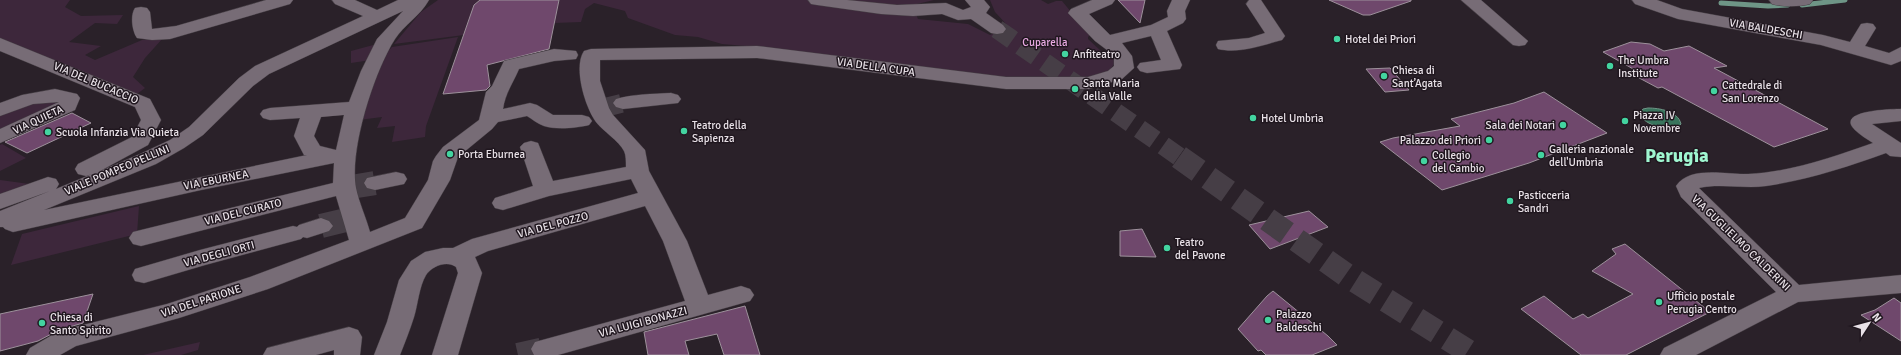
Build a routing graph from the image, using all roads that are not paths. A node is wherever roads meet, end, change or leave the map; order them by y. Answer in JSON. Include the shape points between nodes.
{"nodes":[{"id":1,"x":284,"y":0,"type":"edge"},
{"id":2,"x":341,"y":0,"type":"edge"},
{"id":3,"x":412,"y":0,"type":"edge"},
{"id":4,"x":420,"y":0,"type":"edge"},
{"id":5,"x":817,"y":0,"type":"edge"},
{"id":6,"x":1106,"y":0,"type":"edge"},
{"id":7,"x":1181,"y":0,"type":"edge"},
{"id":8,"x":1470,"y":0,"type":"edge"},
{"id":9,"x":1641,"y":0,"type":"edge"},
{"id":10,"x":1778,"y":0,"type":"edge"},
{"id":11,"x":1804,"y":0,"type":"edge"},
{"id":12,"x":949,"y":4,"type":"edge"},
{"id":13,"x":1255,"y":4,"type":"dead end"},
{"id":14,"x":974,"y":7,"type":"edge"},
{"id":15,"x":141,"y":12,"type":"dead end"},
{"id":16,"x":377,"y":16,"type":"junction"},
{"id":17,"x":1867,"y":28,"type":"dead end"},
{"id":18,"x":997,"y":29,"type":"tunnel mouth"},
{"id":19,"x":1157,"y":29,"type":"junction"},
{"id":20,"x":1107,"y":41,"type":"junction"},
{"id":21,"x":1519,"y":41,"type":"dead end"},
{"id":22,"x":0,"y":44,"type":"edge"},
{"id":23,"x":1225,"y":45,"type":"dead end"},
{"id":24,"x":1855,"y":48,"type":"junction"},
{"id":25,"x":569,"y":55,"type":"dead end"},
{"id":26,"x":1896,"y":56,"type":"edge"},
{"id":27,"x":1135,"y":68,"type":"junction"},
{"id":28,"x":671,"y":99,"type":"dead end"},
{"id":29,"x":623,"y":103,"type":"tunnel mouth"},
{"id":30,"x":356,"y":108,"type":"junction"},
{"id":31,"x":0,"y":110,"type":"edge"},
{"id":32,"x":313,"y":110,"type":"junction"},
{"id":33,"x":270,"y":114,"type":"dead end"},
{"id":34,"x":1901,"y":115,"type":"edge"},
{"id":35,"x":594,"y":116,"type":"junction"},
{"id":36,"x":488,"y":121,"type":"junction"},
{"id":37,"x":0,"y":137,"type":"edge"},
{"id":38,"x":532,"y":147,"type":"dead end"},
{"id":39,"x":1895,"y":148,"type":"edge"},
{"id":40,"x":340,"y":155,"type":"junction"},
{"id":41,"x":638,"y":171,"type":"junction"},
{"id":42,"x":396,"y":179,"type":"dead end"},
{"id":43,"x":375,"y":183,"type":"tunnel mouth"},
{"id":44,"x":347,"y":188,"type":"junction"},
{"id":45,"x":545,"y":190,"type":"junction"},
{"id":46,"x":651,"y":197,"type":"junction"},
{"id":47,"x":0,"y":202,"type":"edge"},
{"id":48,"x":504,"y":203,"type":"dead end"},
{"id":49,"x":0,"y":220,"type":"edge"},
{"id":50,"x":307,"y":230,"type":"tunnel mouth"},
{"id":51,"x":141,"y":238,"type":"dead end"},
{"id":52,"x":362,"y":244,"type":"junction"},
{"id":53,"x":457,"y":256,"type":"junction"},
{"id":54,"x":144,"y":275,"type":"dead end"},
{"id":55,"x":1901,"y":284,"type":"edge"},
{"id":56,"x":1793,"y":294,"type":"junction"},
{"id":57,"x":741,"y":295,"type":"dead end"},
{"id":58,"x":700,"y":307,"type":"junction"},
{"id":59,"x":348,"y":346,"type":"edge"},
{"id":60,"x":544,"y":348,"type":"tunnel mouth"},
{"id":61,"x":39,"y":355,"type":"edge"},
{"id":62,"x":276,"y":355,"type":"edge"},
{"id":63,"x":388,"y":355,"type":"edge"},
{"id":64,"x":445,"y":355,"type":"edge"},
{"id":65,"x":1673,"y":355,"type":"edge"}],
"edges":[{"from":1,"to":15,"type":"street","via":[[196,26],[151,35],[143,34]]},
{"from":2,"to":16,"type":"street"},
{"from":3,"to":16,"type":"street","name":"VIALE POMPEO PELLINI"},
{"from":4,"to":30,"type":"street","via":[[387,39]]},
{"from":5,"to":12,"type":"street","via":[[883,10],[929,10]]},
{"from":6,"to":20,"type":"street","via":[[1077,13]]},
{"from":7,"to":19,"type":"street","via":[[1176,11],[1177,18]]},
{"from":8,"to":21,"type":"street"},
{"from":9,"to":24,"type":"street","name":"VIA BALDESCHI","via":[[1678,14],[1800,35]]},
{"from":10,"to":11,"type":"street"},
{"from":12,"to":14,"type":"street","via":[[952,13],[957,14]]},
{"from":13,"to":23,"type":"street","via":[[1276,36],[1249,43]]},
{"from":14,"to":18,"type":"street"},
{"from":16,"to":49,"type":"street","name":"VIALE POMPEO PELLINI","via":[[262,70],[246,82],[196,131],[177,144],[148,159]]},
{"from":17,"to":24,"type":"street"},
{"from":19,"to":20,"type":"street"},
{"from":19,"to":27,"type":"street","via":[[1173,65]]},
{"from":20,"to":27,"type":"street"},
{"from":22,"to":47,"type":"street","name":"VIA DEL BUCACCIO","via":[[143,103],[151,120],[141,141],[112,157]]},
{"from":24,"to":26,"type":"street","name":"VIA BALDESCHI"},
{"from":25,"to":36,"type":"street","via":[[554,55],[511,65],[500,89],[496,92]]},
{"from":27,"to":35,"type":"street","name":"VIA DELLA CUPA","via":[[1089,83],[1006,83],[757,52],[591,55],[590,81]]},
{"from":28,"to":29,"type":"street"},
{"from":30,"to":32,"type":"street"},
{"from":30,"to":40,"type":"street"},
{"from":31,"to":37,"type":"street","name":"VIA QUIETA","via":[[29,99],[55,95],[70,98],[68,106]]},
{"from":32,"to":33,"type":"street"},
{"from":32,"to":40,"type":"street","via":[[304,136],[312,150]]},
{"from":34,"to":39,"type":"street","via":[[1868,117],[1862,121],[1862,126]]},
{"from":35,"to":36,"type":"street","via":[[549,121],[530,109]]},
{"from":35,"to":41,"type":"street","via":[[634,150]]},
{"from":36,"to":52,"type":"street","name":"VIA DEL PARIONE","via":[[449,154],[444,161],[439,180],[414,223]]},
{"from":38,"to":45,"type":"street"},
{"from":39,"to":56,"type":"street","name":"VIA GUGLIELMO CALDERINI","via":[[1794,174],[1749,181],[1694,180],[1686,186],[1689,192]]},
{"from":40,"to":44,"type":"street"},
{"from":40,"to":49,"type":"street","name":"VIA EBURNEA","via":[[15,224]]},
{"from":41,"to":45,"type":"street"},
{"from":41,"to":46,"type":"street"},
{"from":42,"to":43,"type":"street"},
{"from":44,"to":51,"type":"street","name":"VIA DEL CURATO"},
{"from":44,"to":52,"type":"street","via":[[350,219]]},
{"from":45,"to":48,"type":"street"},
{"from":46,"to":53,"type":"street","name":"VIA DEL POZZO","via":[[480,245]]},
{"from":46,"to":58,"type":"street","via":[[675,241]]},
{"from":50,"to":54,"type":"street","name":"VIA DEGLI ORTI"},
{"from":52,"to":61,"type":"street","name":"VIA DEL PARIONE","via":[[259,282],[138,322],[68,338]]},
{"from":53,"to":63,"type":"street","via":[[439,256],[417,267]]},
{"from":53,"to":64,"type":"street","via":[[467,263],[470,273]]},
{"from":55,"to":56,"type":"street","via":[[1855,286]]},
{"from":56,"to":65,"type":"street"},
{"from":57,"to":58,"type":"street","name":"VIA LUIGI BONAZZI"},
{"from":58,"to":60,"type":"street","name":"VIA LUIGI BONAZZI"},
{"from":59,"to":62,"type":"street"}]}
